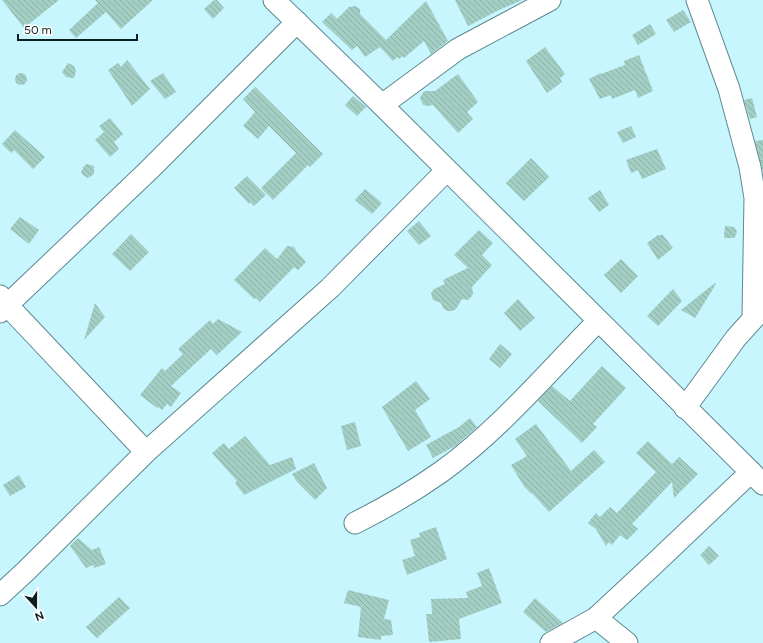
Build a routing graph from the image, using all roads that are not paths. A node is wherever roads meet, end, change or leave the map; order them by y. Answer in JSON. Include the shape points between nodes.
{"nodes":[{"id":1,"x":274,"y":0,"type":"edge"},
{"id":2,"x":550,"y":0,"type":"edge"},
{"id":3,"x":697,"y":0,"type":"edge"},
{"id":4,"x":296,"y":22,"type":"junction"},
{"id":5,"x":382,"y":105,"type":"junction"},
{"id":6,"x":446,"y":171,"type":"junction"},
{"id":7,"x":2,"y":304,"type":"edge"},
{"id":8,"x":758,"y":313,"type":"edge"},
{"id":9,"x":598,"y":321,"type":"junction"},
{"id":10,"x":685,"y":408,"type":"junction"},
{"id":11,"x":146,"y":452,"type":"junction"},
{"id":12,"x":757,"y":478,"type":"edge"},
{"id":13,"x":355,"y":523,"type":"dead end"},
{"id":14,"x":0,"y":595,"type":"edge"},
{"id":15,"x":596,"y":618,"type":"junction"},
{"id":16,"x":551,"y":643,"type":"edge"},
{"id":17,"x":627,"y":643,"type":"edge"}],
"edges":[{"from":1,"to":4,"type":"street"},
{"from":2,"to":5,"type":"street","via":[[458,49]]},
{"from":3,"to":8,"type":"street","via":[[729,89],[750,167],[755,198]]},
{"from":4,"to":5,"type":"street"},
{"from":4,"to":7,"type":"street","via":[[149,170]]},
{"from":5,"to":6,"type":"street"},
{"from":6,"to":9,"type":"street"},
{"from":6,"to":11,"type":"street","via":[[330,288]]},
{"from":7,"to":11,"type":"street"},
{"from":8,"to":10,"type":"street","via":[[736,338]]},
{"from":9,"to":10,"type":"street"},
{"from":9,"to":13,"type":"street","via":[[482,439],[441,472],[397,501]]},
{"from":10,"to":12,"type":"street"},
{"from":11,"to":14,"type":"street"},
{"from":12,"to":15,"type":"street"},
{"from":15,"to":16,"type":"street"},
{"from":15,"to":17,"type":"street"}]}
